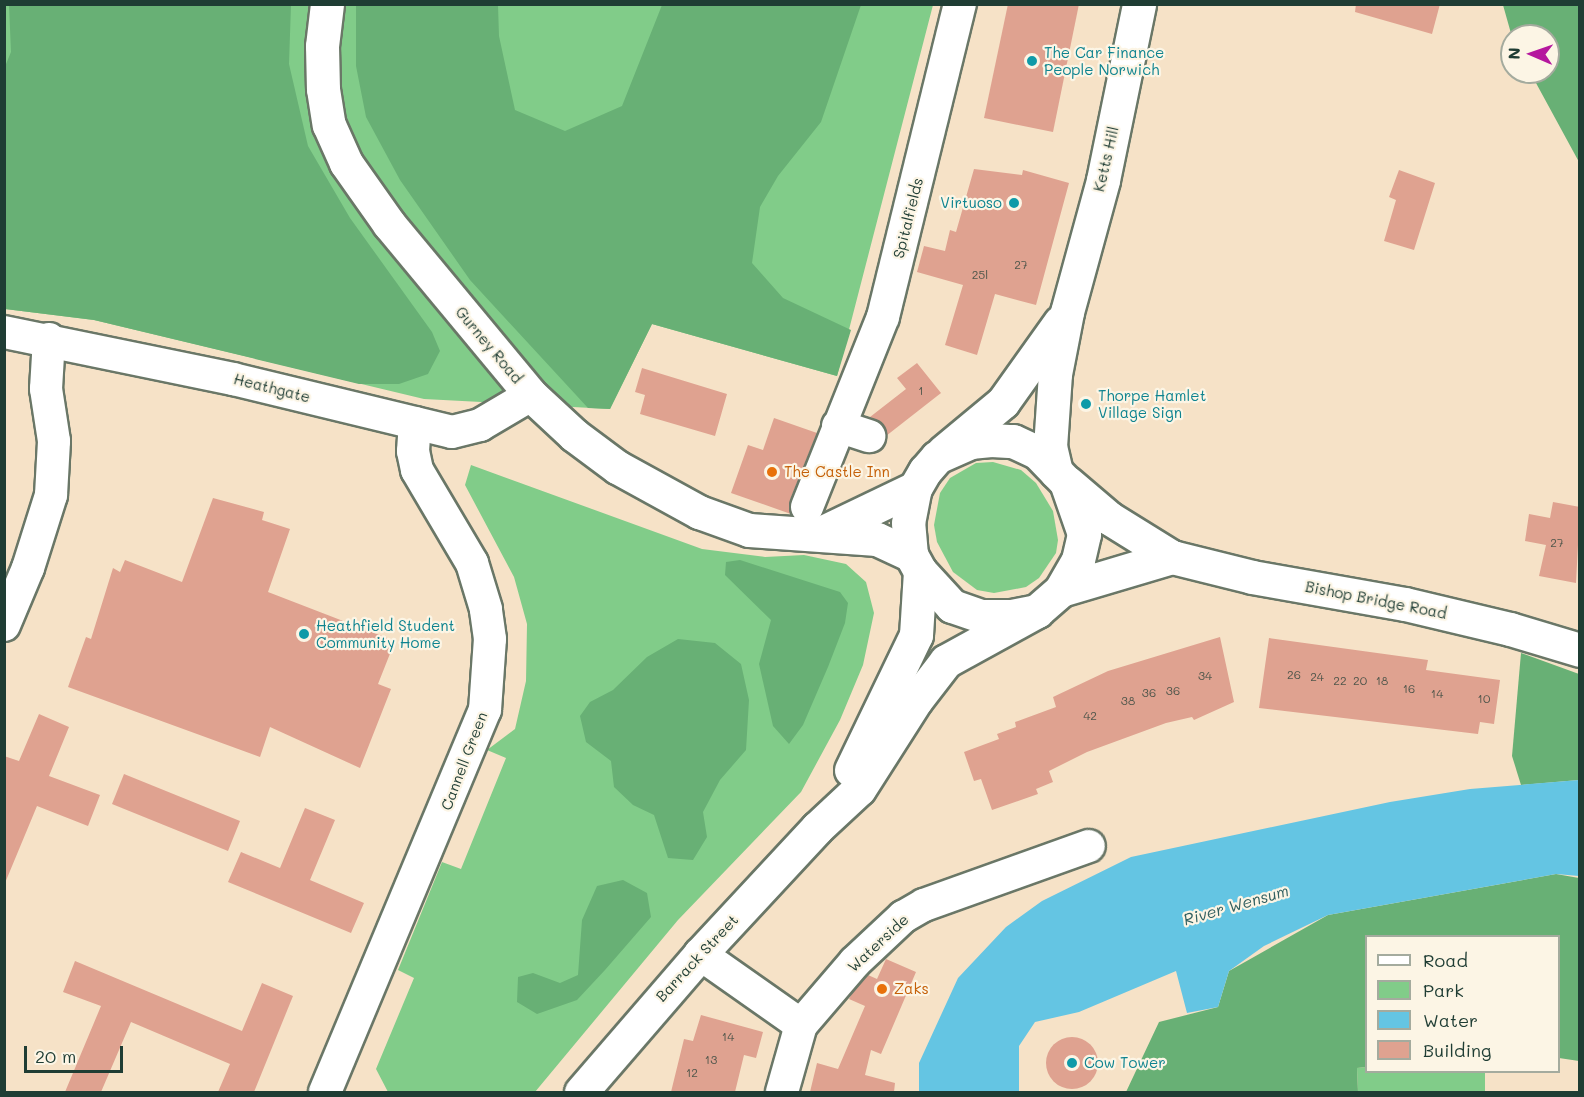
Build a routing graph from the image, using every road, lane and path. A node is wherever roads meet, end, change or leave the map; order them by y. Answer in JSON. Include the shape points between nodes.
{"nodes":[{"id":1,"x":327,"y":4,"type":"edge"},
{"id":2,"x":960,"y":4,"type":"edge"},
{"id":3,"x":1139,"y":4,"type":"edge"},
{"id":4,"x":1067,"y":312,"type":"junction"},
{"id":5,"x":4,"y":332,"type":"edge"},
{"id":6,"x":49,"y":339,"type":"junction"},
{"id":7,"x":531,"y":395,"type":"junction"},
{"id":8,"x":415,"y":423,"type":"junction"},
{"id":9,"x":838,"y":426,"type":"junction"},
{"id":10,"x":868,"y":436,"type":"dead end"},
{"id":11,"x":937,"y":457,"type":"junction"},
{"id":12,"x":1061,"y":477,"type":"junction"},
{"id":13,"x":915,"y":488,"type":"junction"},
{"id":14,"x":813,"y":521,"type":"junction"},
{"id":15,"x":1172,"y":557,"type":"junction"},
{"id":16,"x":915,"y":563,"type":"junction"},
{"id":17,"x":1061,"y":590,"type":"junction"},
{"id":18,"x":1037,"y":611,"type":"junction"},
{"id":19,"x":4,"y":625,"type":"edge"},
{"id":20,"x":1580,"y":651,"type":"edge"},
{"id":21,"x":817,"y":828,"type":"junction"},
{"id":22,"x":1089,"y":846,"type":"dead end"},
{"id":23,"x":700,"y":954,"type":"junction"},
{"id":24,"x":801,"y":1025,"type":"junction"},
{"id":25,"x":325,"y":1092,"type":"edge"},
{"id":26,"x":581,"y":1092,"type":"edge"},
{"id":27,"x":782,"y":1092,"type":"edge"}],
"edges":[{"from":1,"to":7,"type":"main road","name":"Gurney Road","via":[[323,88],[329,125],[346,163],[389,224]]},
{"from":2,"to":9,"type":"street","name":"Spitalfields","via":[[883,316]]},
{"from":3,"to":4,"type":"main road","name":"Ketts Hill","via":[[1103,180]]},
{"from":4,"to":11,"type":"main road","name":"Ketts Hill","via":[[1003,402]]},
{"from":4,"to":12,"type":"main road","name":"Ketts Hill","via":[[1050,420]]},
{"from":5,"to":6,"type":"street","name":"Heathgate"},
{"from":6,"to":8,"type":"street","name":"Heathgate"},
{"from":6,"to":19,"type":"street","via":[[46,389],[54,441],[51,495]]},
{"from":7,"to":8,"type":"street","name":"Heathgate","via":[[466,430],[452,432]]},
{"from":7,"to":14,"type":"main road","name":"Gurney Road","via":[[574,435],[617,467],[699,512],[749,530]]},
{"from":8,"to":25,"type":"street","name":"Cannell Green","via":[[412,451],[417,470],[472,563],[486,609],[490,639],[485,710]]},
{"from":9,"to":10,"type":"street"},
{"from":9,"to":14,"type":"street","name":"Spitalfields"},
{"from":11,"to":12,"type":"main road","via":[[970,442],[1013,441],[1037,452]]},
{"from":11,"to":13,"type":"main road"},
{"from":12,"to":15,"type":"main road","name":"Bishop Bridge Road","via":[[1109,518]]},
{"from":12,"to":17,"type":"main road","via":[[1084,534],[1078,560]]},
{"from":13,"to":14,"type":"main road","name":"Gurney Road"},
{"from":13,"to":16,"type":"main road","via":[[908,523]]},
{"from":14,"to":16,"type":"main road","name":"Gurney Road","via":[[877,539]]},
{"from":15,"to":17,"type":"main road"},
{"from":15,"to":20,"type":"main road","name":"Bishop Bridge Road","via":[[1252,577],[1405,604],[1510,629]]},
{"from":16,"to":18,"type":"main road","via":[[952,606],[981,616]]},
{"from":16,"to":21,"type":"main road","name":"Barrack Street","via":[[916,635],[855,762]]},
{"from":17,"to":18,"type":"main road"},
{"from":18,"to":21,"type":"main road","name":"Barrack Street","via":[[946,661],[859,789]]},
{"from":21,"to":23,"type":"main road","name":"Barrack Street"},
{"from":22,"to":24,"type":"street","name":"Waterside","via":[[924,905],[903,917],[855,962]]},
{"from":23,"to":24,"type":"street"},
{"from":23,"to":26,"type":"main road","name":"Barrack Street"},
{"from":24,"to":27,"type":"street"}]}
